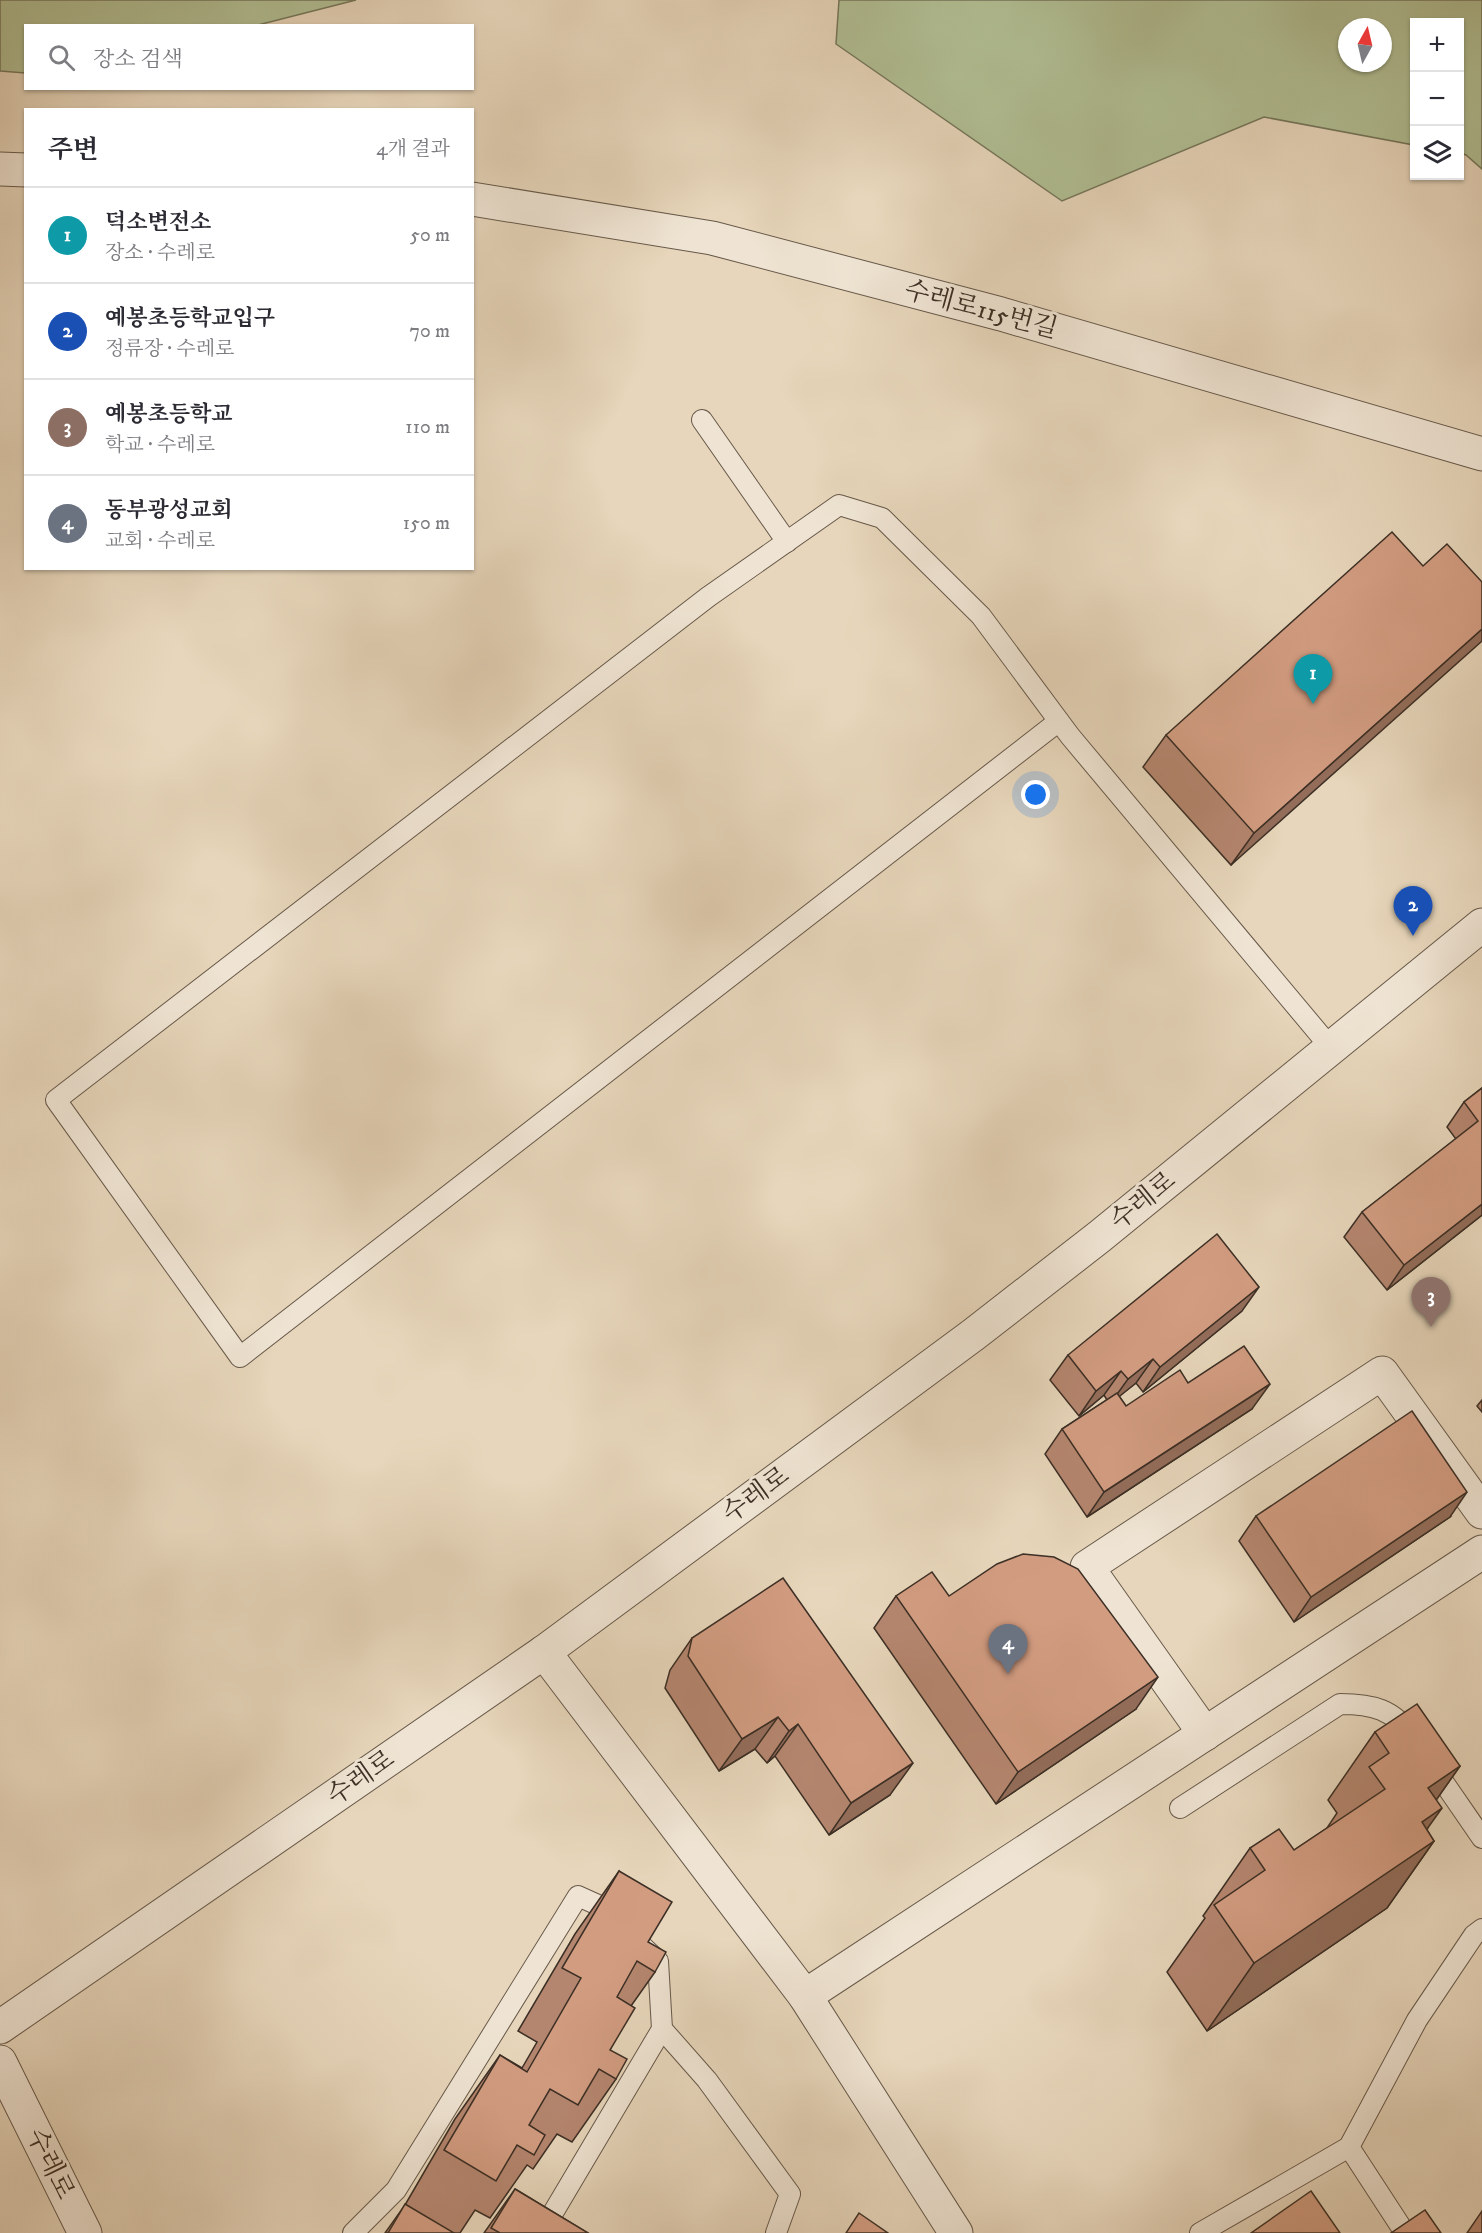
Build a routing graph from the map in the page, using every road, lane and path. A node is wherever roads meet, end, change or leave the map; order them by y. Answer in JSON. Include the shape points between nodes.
{"nodes":[{"id":1,"x":0,"y":169,"type":"edge"},
{"id":2,"x":24,"y":170,"type":"edge"},
{"id":3,"x":474,"y":199,"type":"edge"},
{"id":4,"x":702,"y":420,"type":"dead end"},
{"id":5,"x":1482,"y":454,"type":"edge"},
{"id":6,"x":787,"y":542,"type":"junction"},
{"id":7,"x":1059,"y":721,"type":"junction"},
{"id":8,"x":1482,"y":925,"type":"edge"},
{"id":9,"x":1331,"y":1048,"type":"junction"},
{"id":10,"x":1482,"y":1512,"type":"edge"},
{"id":11,"x":1482,"y":1552,"type":"edge"},
{"id":12,"x":544,"y":1652,"type":"junction"},
{"id":13,"x":1205,"y":1734,"type":"junction"},
{"id":14,"x":1180,"y":1808,"type":"dead end"},
{"id":15,"x":1482,"y":1838,"type":"edge"},
{"id":16,"x":1482,"y":1929,"type":"edge"},
{"id":17,"x":805,"y":1996,"type":"junction"},
{"id":18,"x":0,"y":2027,"type":"edge"},
{"id":19,"x":662,"y":2029,"type":"junction"},
{"id":20,"x":0,"y":2062,"type":"edge"},
{"id":21,"x":1349,"y":2147,"type":"junction"},
{"id":22,"x":85,"y":2233,"type":"edge"},
{"id":23,"x":353,"y":2233,"type":"edge"},
{"id":24,"x":541,"y":2233,"type":"edge"},
{"id":25,"x":776,"y":2233,"type":"edge"},
{"id":26,"x":956,"y":2233,"type":"edge"},
{"id":27,"x":1200,"y":2233,"type":"edge"},
{"id":28,"x":1405,"y":2233,"type":"edge"}],
"edges":[{"from":1,"to":2,"type":"street"},
{"from":3,"to":5,"type":"street","name":"수레로115번길","via":[[712,238],[1001,314]]},
{"from":4,"to":6,"type":"lane"},
{"from":6,"to":7,"type":"lane","via":[[839,505],[882,518],[981,616]]},
{"from":6,"to":7,"type":"lane","via":[[708,597],[56,1100],[240,1356]]},
{"from":7,"to":9,"type":"lane"},
{"from":8,"to":9,"type":"street","name":"수레로"},
{"from":9,"to":12,"type":"street","name":"수레로","via":[[973,1335]]},
{"from":10,"to":13,"type":"street","via":[[1382,1372],[1087,1567]]},
{"from":11,"to":13,"type":"street"},
{"from":12,"to":17,"type":"street"},
{"from":12,"to":18,"type":"street","name":"수레로"},
{"from":13,"to":17,"type":"street"},
{"from":14,"to":15,"type":"lane","via":[[1340,1704],[1368,1704],[1400,1719]]},
{"from":16,"to":21,"type":"lane","via":[[1474,1935],[1417,2020]]},
{"from":17,"to":26,"type":"street"},
{"from":19,"to":23,"type":"lane","via":[[658,1961],[598,1905],[578,1896],[396,2190]]},
{"from":19,"to":24,"type":"lane"},
{"from":19,"to":25,"type":"lane","via":[[707,2080],[790,2194]]},
{"from":20,"to":22,"type":"street","name":"수레로"},
{"from":21,"to":27,"type":"lane"},
{"from":21,"to":28,"type":"lane"}]}
